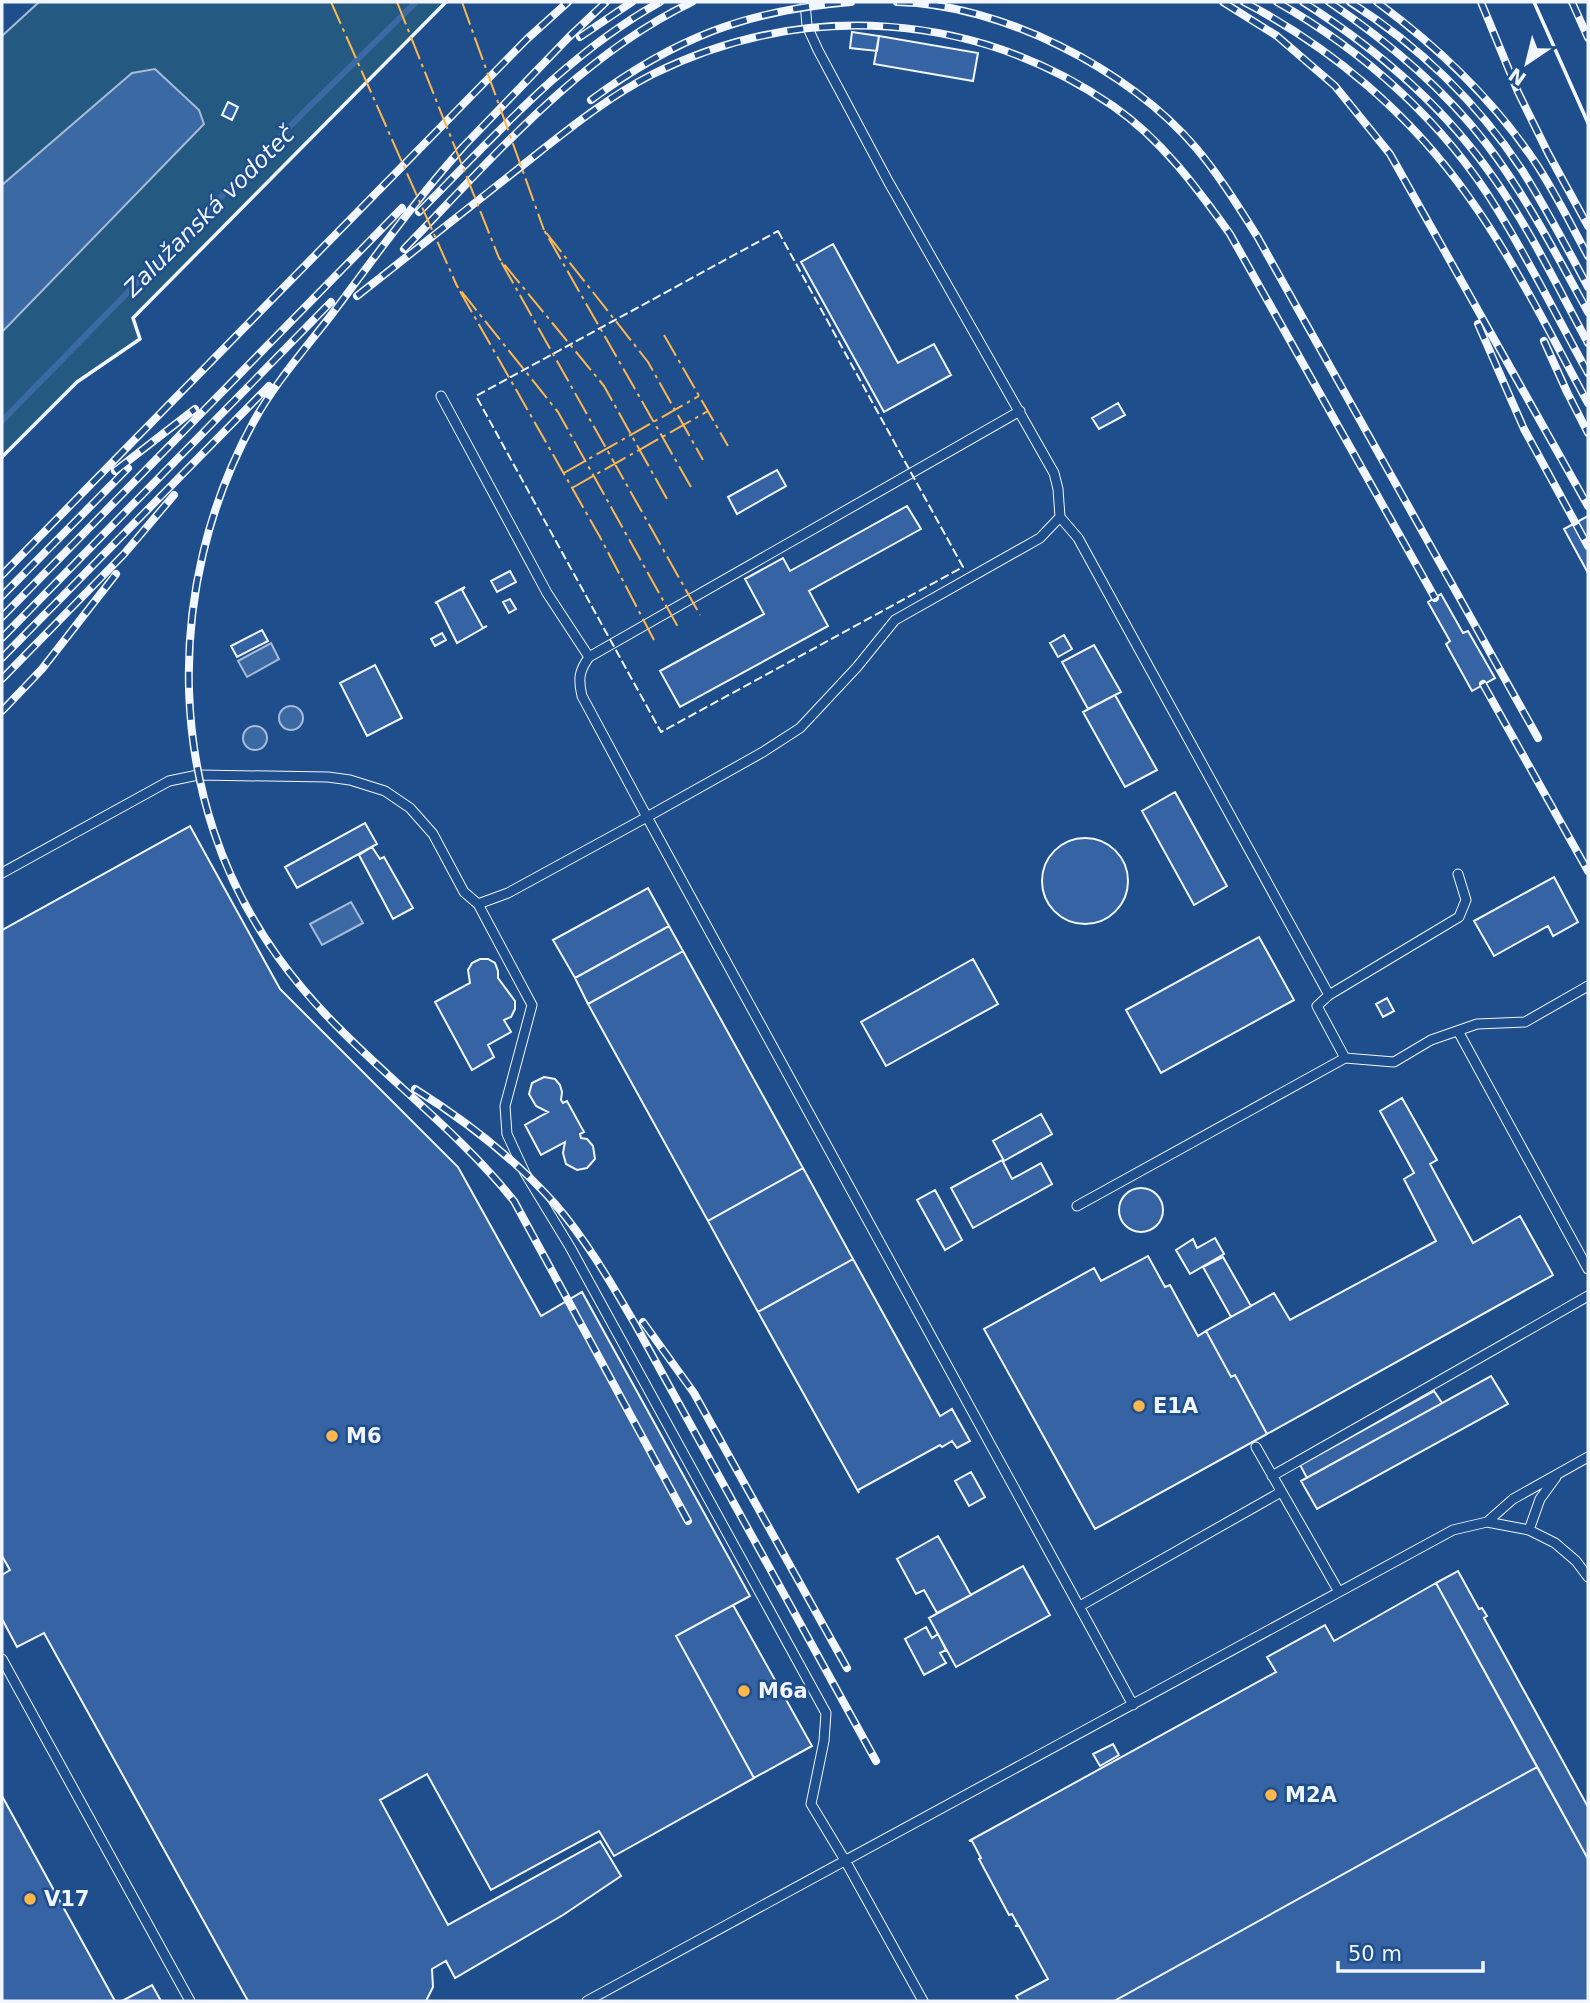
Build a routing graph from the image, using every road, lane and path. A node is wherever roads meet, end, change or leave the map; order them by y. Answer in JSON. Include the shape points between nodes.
{"nodes":[{"id":1,"x":806,"y":2,"type":"edge"},
{"id":2,"x":441,"y":396,"type":"dead end"},
{"id":3,"x":1020,"y":411,"type":"junction"},
{"id":4,"x":1060,"y":517,"type":"junction"},
{"id":5,"x":589,"y":657,"type":"junction"},
{"id":6,"x":647,"y":817,"type":"junction"},
{"id":7,"x":2,"y":873,"type":"edge"},
{"id":8,"x":1458,"y":874,"type":"dead end"},
{"id":9,"x":478,"y":904,"type":"junction"},
{"id":10,"x":1588,"y":986,"type":"edge"},
{"id":11,"x":1329,"y":995,"type":"junction"},
{"id":12,"x":1458,"y":1031,"type":"junction"},
{"id":13,"x":1345,"y":1058,"type":"junction"},
{"id":14,"x":1077,"y":1206,"type":"dead end"},
{"id":15,"x":1588,"y":1269,"type":"edge"},
{"id":16,"x":1588,"y":1296,"type":"edge"},
{"id":17,"x":1256,"y":1447,"type":"dead end"},
{"id":18,"x":1588,"y":1457,"type":"edge"},
{"id":19,"x":1557,"y":1475,"type":"junction"},
{"id":20,"x":1272,"y":1476,"type":"junction"},
{"id":21,"x":1281,"y":1492,"type":"junction"},
{"id":22,"x":1487,"y":1522,"type":"junction"},
{"id":23,"x":1530,"y":1530,"type":"junction"},
{"id":24,"x":1588,"y":1577,"type":"edge"},
{"id":25,"x":1339,"y":1592,"type":"junction"},
{"id":26,"x":1080,"y":1606,"type":"junction"},
{"id":27,"x":2,"y":1659,"type":"edge"},
{"id":28,"x":1133,"y":1705,"type":"junction"},
{"id":29,"x":846,"y":1862,"type":"junction"},
{"id":30,"x":190,"y":2001,"type":"edge"},
{"id":31,"x":587,"y":2001,"type":"edge"},
{"id":32,"x":923,"y":2001,"type":"edge"}],
"edges":[{"from":1,"to":3,"type":"lane","via":[[807,26],[818,50]]},
{"from":2,"to":5,"type":"lane","via":[[547,593]]},
{"from":3,"to":4,"type":"lane","via":[[1054,473]]},
{"from":3,"to":5,"type":"lane"},
{"from":4,"to":6,"type":"lane","via":[[1040,538],[895,620],[800,728]]},
{"from":4,"to":11,"type":"lane","via":[[1078,538]]},
{"from":5,"to":6,"type":"lane","via":[[578,679],[582,696]]},
{"from":6,"to":9,"type":"lane","via":[[508,893]]},
{"from":6,"to":26,"type":"lane"},
{"from":7,"to":9,"type":"lane","via":[[169,780],[198,775],[328,777],[386,791],[410,808],[432,834],[464,892]]},
{"from":8,"to":11,"type":"lane","via":[[1466,900],[1459,917]]},
{"from":9,"to":29,"type":"lane","via":[[532,1005],[505,1105],[507,1134],[826,1713],[811,1804]]},
{"from":10,"to":12,"type":"lane","via":[[1525,1022],[1477,1024]]},
{"from":11,"to":13,"type":"lane","via":[[1317,1006]]},
{"from":12,"to":13,"type":"lane","via":[[1431,1040],[1394,1062]]},
{"from":12,"to":15,"type":"lane"},
{"from":13,"to":14,"type":"lane"},
{"from":16,"to":20,"type":"lane"},
{"from":17,"to":20,"type":"lane"},
{"from":18,"to":19,"type":"lane"},
{"from":19,"to":22,"type":"lane","via":[[1513,1499]]},
{"from":19,"to":23,"type":"lane","via":[[1540,1499]]},
{"from":20,"to":21,"type":"lane"},
{"from":21,"to":25,"type":"lane"},
{"from":21,"to":26,"type":"lane"},
{"from":22,"to":23,"type":"lane"},
{"from":22,"to":25,"type":"lane","via":[[1452,1530]]},
{"from":23,"to":24,"type":"lane","via":[[1555,1543]]},
{"from":25,"to":28,"type":"lane"},
{"from":26,"to":28,"type":"lane"},
{"from":27,"to":30,"type":"lane"},
{"from":28,"to":29,"type":"lane"},
{"from":29,"to":31,"type":"lane"},
{"from":29,"to":32,"type":"lane"}]}
